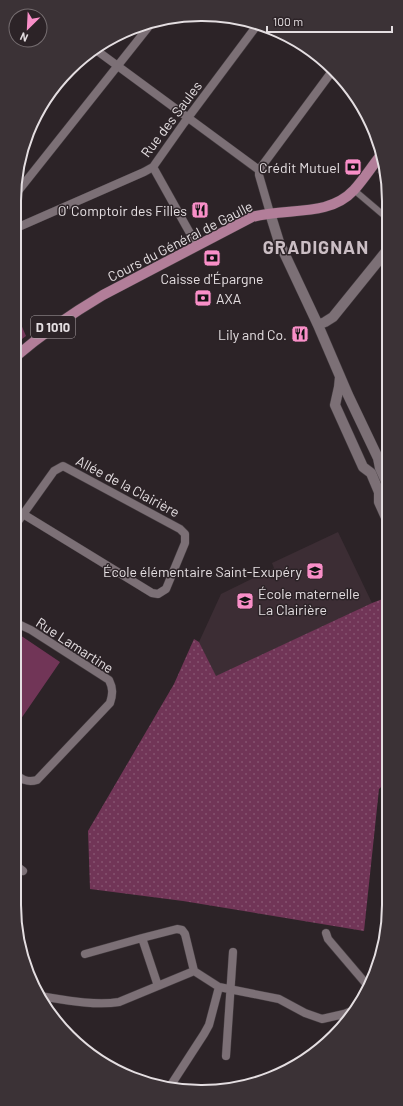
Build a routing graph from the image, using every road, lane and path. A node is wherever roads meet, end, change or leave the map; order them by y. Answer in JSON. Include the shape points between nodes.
{"nodes":[{"id":1,"x":254,"y":29,"type":"edge"},
{"id":2,"x":146,"y":30,"type":"edge"},
{"id":3,"x":99,"y":52,"type":"edge"},
{"id":4,"x":118,"y":65,"type":"junction"},
{"id":5,"x":330,"y":75,"type":"edge"},
{"id":6,"x":188,"y":118,"type":"junction"},
{"id":7,"x":378,"y":162,"type":"edge"},
{"id":8,"x":153,"y":167,"type":"junction"},
{"id":9,"x":259,"y":170,"type":"junction"},
{"id":10,"x":22,"y":187,"type":"edge"},
{"id":11,"x":354,"y":190,"type":"junction"},
{"id":12,"x":270,"y":213,"type":"junction"},
{"id":13,"x":382,"y":213,"type":"edge"},
{"id":14,"x":21,"y":226,"type":"edge"},
{"id":15,"x":195,"y":247,"type":"junction"},
{"id":16,"x":382,"y":256,"type":"edge"},
{"id":17,"x":318,"y":325,"type":"junction"},
{"id":18,"x":21,"y":352,"type":"edge"},
{"id":19,"x":340,"y":377,"type":"junction"},
{"id":20,"x":348,"y":395,"type":"junction"},
{"id":21,"x":337,"y":396,"type":"junction"},
{"id":22,"x":382,"y":472,"type":"edge"},
{"id":23,"x":382,"y":509,"type":"edge"},
{"id":24,"x":23,"y":514,"type":"junction"},
{"id":25,"x":21,"y":517,"type":"edge"},
{"id":26,"x":21,"y":625,"type":"edge"},
{"id":27,"x":21,"y":779,"type":"edge"},
{"id":28,"x":326,"y":933,"type":"dead end"},
{"id":29,"x":142,"y":938,"type":"junction"},
{"id":30,"x":233,"y":952,"type":"dead end"},
{"id":31,"x":85,"y":954,"type":"dead end"},
{"id":32,"x":194,"y":971,"type":"junction"},
{"id":33,"x":364,"y":982,"type":"edge"},
{"id":34,"x":158,"y":986,"type":"junction"},
{"id":35,"x":220,"y":987,"type":"junction"},
{"id":36,"x":230,"y":990,"type":"junction"},
{"id":37,"x":46,"y":997,"type":"edge"},
{"id":38,"x":345,"y":1013,"type":"edge"},
{"id":39,"x":226,"y":1056,"type":"dead end"},
{"id":40,"x":173,"y":1083,"type":"edge"}],
"edges":[{"from":1,"to":6,"type":"street","name":"Rue des Saules"},
{"from":2,"to":4,"type":"street"},
{"from":3,"to":4,"type":"street"},
{"from":4,"to":6,"type":"street"},
{"from":4,"to":10,"type":"street"},
{"from":5,"to":9,"type":"street"},
{"from":6,"to":8,"type":"street","name":"Rue des Saules"},
{"from":6,"to":9,"type":"street"},
{"from":7,"to":11,"type":"main road","name":"Cours du Général de Gaulle","number":"D 1010"},
{"from":8,"to":14,"type":"street","name":"Rue des Saules"},
{"from":8,"to":15,"type":"street","via":[[195,241]]},
{"from":9,"to":12,"type":"street"},
{"from":11,"to":12,"type":"main road","name":"Cours du Général de Gaulle","number":"D 1010","via":[[325,207]]},
{"from":11,"to":13,"type":"street"},
{"from":12,"to":15,"type":"main road","name":"Cours du Général de Gaulle","number":"D 1010","via":[[252,217]]},
{"from":12,"to":17,"type":"street","via":[[279,242]]},
{"from":15,"to":18,"type":"main road","name":"Cours du Général de Gaulle","number":"D 1010","via":[[102,295],[44,333]]},
{"from":16,"to":17,"type":"street","via":[[333,317]]},
{"from":17,"to":19,"type":"street"},
{"from":19,"to":20,"type":"street"},
{"from":19,"to":21,"type":"street"},
{"from":20,"to":21,"type":"street"},
{"from":20,"to":22,"type":"street","via":[[378,458]]},
{"from":21,"to":23,"type":"street","via":[[335,405],[363,467],[371,473],[379,492]]},
{"from":24,"to":24,"type":"street","name":"Allée de la Clairière","via":[[54,470],[63,466],[180,529],[185,534],[185,542],[166,589],[158,594],[152,593]]},
{"from":24,"to":25,"type":"street","name":"Allée de la Clairière"},
{"from":26,"to":27,"type":"street","name":"Rue Lamartine","via":[[109,680],[113,696],[37,780],[31,782]]},
{"from":28,"to":33,"type":"street","via":[[328,939]]},
{"from":29,"to":31,"type":"street"},
{"from":29,"to":32,"type":"street","via":[[182,930]]},
{"from":29,"to":34,"type":"street"},
{"from":30,"to":36,"type":"street"},
{"from":32,"to":34,"type":"street"},
{"from":32,"to":35,"type":"street"},
{"from":34,"to":37,"type":"street","via":[[111,1004]]},
{"from":35,"to":36,"type":"street"},
{"from":35,"to":40,"type":"street","via":[[209,1025]]},
{"from":36,"to":38,"type":"street","via":[[279,999],[322,1019]]},
{"from":36,"to":39,"type":"street"}]}
